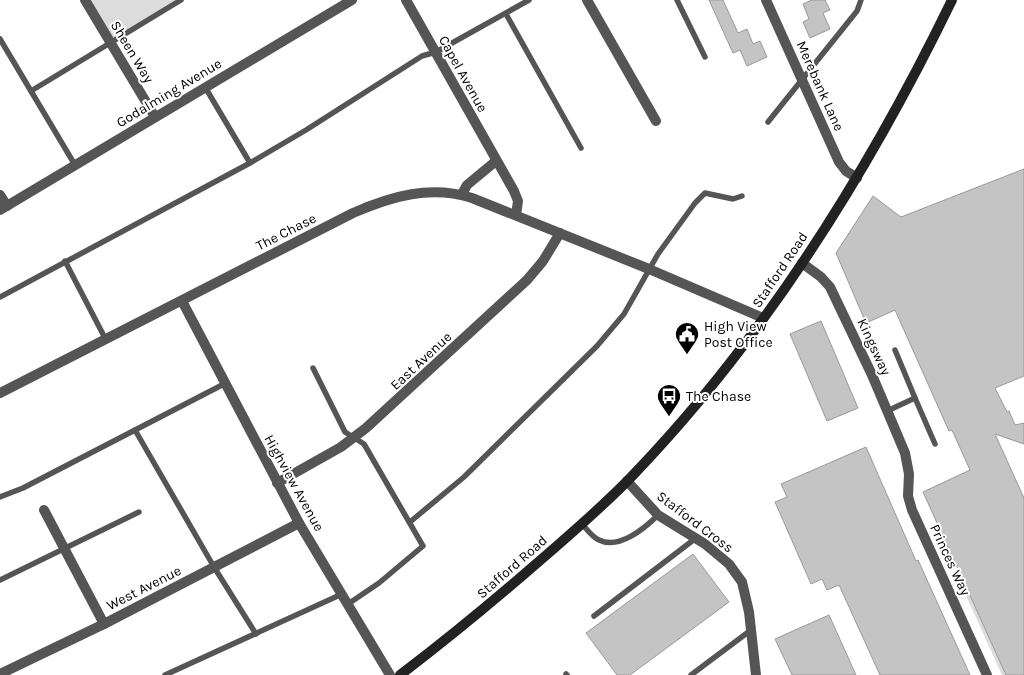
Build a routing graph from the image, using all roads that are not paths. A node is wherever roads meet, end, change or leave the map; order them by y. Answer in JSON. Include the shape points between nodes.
{"nodes":[{"id":1,"x":85,"y":0,"type":"edge"},
{"id":2,"x":181,"y":0,"type":"edge"},
{"id":3,"x":352,"y":0,"type":"edge"},
{"id":4,"x":406,"y":0,"type":"edge"},
{"id":5,"x":529,"y":0,"type":"edge"},
{"id":6,"x":587,"y":0,"type":"edge"},
{"id":7,"x":677,"y":0,"type":"edge"},
{"id":8,"x":766,"y":0,"type":"edge"},
{"id":9,"x":861,"y":0,"type":"edge"},
{"id":10,"x":952,"y":0,"type":"edge"},
{"id":11,"x":506,"y":14,"type":"junction"},
{"id":12,"x":0,"y":39,"type":"edge"},
{"id":13,"x":110,"y":43,"type":"junction"},
{"id":14,"x":436,"y":52,"type":"junction"},
{"id":15,"x":705,"y":57,"type":"dead end"},
{"id":16,"x":803,"y":80,"type":"junction"},
{"id":17,"x":206,"y":87,"type":"junction"},
{"id":18,"x":31,"y":91,"type":"junction"},
{"id":19,"x":155,"y":117,"type":"junction"},
{"id":20,"x":656,"y":120,"type":"dead end"},
{"id":21,"x":768,"y":122,"type":"dead end"},
{"id":22,"x":581,"y":148,"type":"dead end"},
{"id":23,"x":496,"y":161,"type":"junction"},
{"id":24,"x":250,"y":162,"type":"junction"},
{"id":25,"x":74,"y":165,"type":"junction"},
{"id":26,"x":857,"y":178,"type":"junction"},
{"id":27,"x":462,"y":194,"type":"junction"},
{"id":28,"x":0,"y":195,"type":"edge"},
{"id":29,"x":742,"y":196,"type":"dead end"},
{"id":30,"x":3,"y":208,"type":"edge"},
{"id":31,"x":516,"y":215,"type":"junction"},
{"id":32,"x":560,"y":233,"type":"junction"},
{"id":33,"x":65,"y":261,"type":"junction"},
{"id":34,"x":802,"y":263,"type":"junction"},
{"id":35,"x":649,"y":269,"type":"junction"},
{"id":36,"x":0,"y":297,"type":"edge"},
{"id":37,"x":182,"y":301,"type":"junction"},
{"id":38,"x":764,"y":318,"type":"junction"},
{"id":39,"x":106,"y":340,"type":"junction"},
{"id":40,"x":895,"y":350,"type":"dead end"},
{"id":41,"x":313,"y":368,"type":"dead end"},
{"id":42,"x":224,"y":384,"type":"junction"},
{"id":43,"x":0,"y":393,"type":"edge"},
{"id":44,"x":915,"y":398,"type":"junction"},
{"id":45,"x":887,"y":411,"type":"junction"},
{"id":46,"x":135,"y":430,"type":"junction"},
{"id":47,"x":355,"y":438,"type":"junction"},
{"id":48,"x":935,"y":444,"type":"dead end"},
{"id":49,"x":905,"y":453,"type":"joint"},
{"id":50,"x":627,"y":481,"type":"junction"},
{"id":51,"x":278,"y":483,"type":"junction"},
{"id":52,"x":0,"y":497,"type":"edge"},
{"id":53,"x":44,"y":510,"type":"dead end"},
{"id":54,"x":139,"y":512,"type":"dead end"},
{"id":55,"x":658,"y":515,"type":"junction"},
{"id":56,"x":410,"y":522,"type":"junction"},
{"id":57,"x":299,"y":523,"type":"junction"},
{"id":58,"x":582,"y":524,"type":"junction"},
{"id":59,"x":696,"y":538,"type":"junction"},
{"id":60,"x":65,"y":549,"type":"junction"},
{"id":61,"x":214,"y":567,"type":"junction"},
{"id":62,"x":0,"y":580,"type":"edge"},
{"id":63,"x":342,"y":594,"type":"junction"},
{"id":64,"x":348,"y":604,"type":"junction"},
{"id":65,"x":594,"y":616,"type":"dead end"},
{"id":66,"x":104,"y":624,"type":"junction"},
{"id":67,"x":751,"y":630,"type":"junction"},
{"id":68,"x":256,"y":634,"type":"junction"},
{"id":69,"x":0,"y":674,"type":"edge"},
{"id":70,"x":165,"y":675,"type":"edge"},
{"id":71,"x":390,"y":675,"type":"edge"},
{"id":72,"x":400,"y":675,"type":"edge"},
{"id":73,"x":691,"y":675,"type":"edge"},
{"id":74,"x":756,"y":675,"type":"edge"},
{"id":75,"x":987,"y":675,"type":"edge"}],
"edges":[{"from":1,"to":13,"type":"street","name":"Sheen Way"},
{"from":2,"to":13,"type":"lane"},
{"from":3,"to":17,"type":"street","name":"Godalming Avenue"},
{"from":4,"to":14,"type":"street","name":"Capel Avenue"},
{"from":5,"to":11,"type":"lane"},
{"from":6,"to":20,"type":"street"},
{"from":7,"to":15,"type":"lane"},
{"from":8,"to":16,"type":"street","name":"Merebank Lane"},
{"from":9,"to":16,"type":"lane","via":[[857,11]]},
{"from":10,"to":26,"type":"main road","name":"Stafford Road"},
{"from":11,"to":14,"type":"lane"},
{"from":11,"to":22,"type":"lane"},
{"from":12,"to":18,"type":"lane"},
{"from":13,"to":18,"type":"lane"},
{"from":13,"to":19,"type":"street","name":"Sheen Way"},
{"from":14,"to":23,"type":"street","name":"Capel Avenue"},
{"from":14,"to":24,"type":"lane","via":[[422,56]]},
{"from":16,"to":21,"type":"lane"},
{"from":16,"to":26,"type":"street","name":"Merebank Lane","via":[[839,162]]},
{"from":17,"to":19,"type":"street","name":"Godalming Avenue"},
{"from":17,"to":24,"type":"lane"},
{"from":18,"to":25,"type":"lane"},
{"from":19,"to":25,"type":"street","name":"Godalming Avenue"},
{"from":23,"to":27,"type":"street","via":[[467,185]]},
{"from":23,"to":31,"type":"street","name":"Capel Avenue","via":[[518,198]]},
{"from":24,"to":33,"type":"lane"},
{"from":25,"to":30,"type":"street","name":"Godalming Avenue"},
{"from":26,"to":34,"type":"main road","name":"Stafford Road"},
{"from":27,"to":31,"type":"street","name":"The Chase"},
{"from":27,"to":37,"type":"street","name":"The Chase","via":[[423,191],[384,200]]},
{"from":28,"to":30,"type":"street"},
{"from":29,"to":35,"type":"lane","via":[[733,200],[705,193]]},
{"from":31,"to":32,"type":"street","name":"The Chase"},
{"from":32,"to":35,"type":"street","name":"The Chase"},
{"from":32,"to":47,"type":"street","name":"East Avenue","via":[[528,280]]},
{"from":33,"to":36,"type":"lane"},
{"from":33,"to":39,"type":"lane"},
{"from":34,"to":38,"type":"main road","name":"Stafford Road"},
{"from":34,"to":45,"type":"street","name":"Kingsway","via":[[821,277],[837,299]]},
{"from":35,"to":38,"type":"street","name":"The Chase"},
{"from":35,"to":56,"type":"lane","via":[[624,314],[597,346],[470,472]]},
{"from":37,"to":39,"type":"street","name":"The Chase"},
{"from":37,"to":42,"type":"street","name":"Highview Avenue"},
{"from":38,"to":50,"type":"main road","name":"Stafford Road","via":[[712,384]]},
{"from":39,"to":43,"type":"street","name":"The Chase"},
{"from":40,"to":44,"type":"lane"},
{"from":41,"to":47,"type":"lane","via":[[345,432]]},
{"from":42,"to":46,"type":"lane"},
{"from":42,"to":51,"type":"street","name":"Highview Avenue"},
{"from":44,"to":45,"type":"lane"},
{"from":44,"to":48,"type":"lane"},
{"from":45,"to":49,"type":"street","name":"Kingsway"},
{"from":46,"to":52,"type":"lane"},
{"from":46,"to":61,"type":"lane"},
{"from":47,"to":51,"type":"street","name":"East Avenue"},
{"from":47,"to":56,"type":"lane","via":[[364,444]]},
{"from":49,"to":75,"type":"street","name":"Princes Way","via":[[912,510]]},
{"from":50,"to":55,"type":"street","name":"Stafford Cross"},
{"from":50,"to":58,"type":"main road","name":"Stafford Road"},
{"from":51,"to":57,"type":"street","name":"Highview Avenue"},
{"from":53,"to":60,"type":"street"},
{"from":54,"to":60,"type":"lane"},
{"from":55,"to":58,"type":"lane","via":[[617,542],[598,540]]},
{"from":55,"to":59,"type":"street","name":"Stafford Cross"},
{"from":56,"to":64,"type":"lane","via":[[424,546]]},
{"from":57,"to":61,"type":"street","name":"West Avenue"},
{"from":57,"to":63,"type":"street","name":"Highview Avenue"},
{"from":58,"to":72,"type":"main road","name":"Stafford Road","via":[[491,603]]},
{"from":59,"to":65,"type":"lane"},
{"from":59,"to":67,"type":"street","name":"Stafford Cross","via":[[729,564],[742,582]]},
{"from":60,"to":62,"type":"lane"},
{"from":60,"to":66,"type":"street"},
{"from":61,"to":66,"type":"street","name":"West Avenue"},
{"from":61,"to":68,"type":"lane"},
{"from":63,"to":64,"type":"street","name":"Highview Avenue"},
{"from":63,"to":68,"type":"lane"},
{"from":64,"to":71,"type":"street","name":"Highview Avenue"},
{"from":66,"to":69,"type":"street","name":"West Avenue"},
{"from":67,"to":73,"type":"lane"},
{"from":67,"to":74,"type":"street","name":"Stafford Cross"},
{"from":68,"to":70,"type":"lane"}]}
